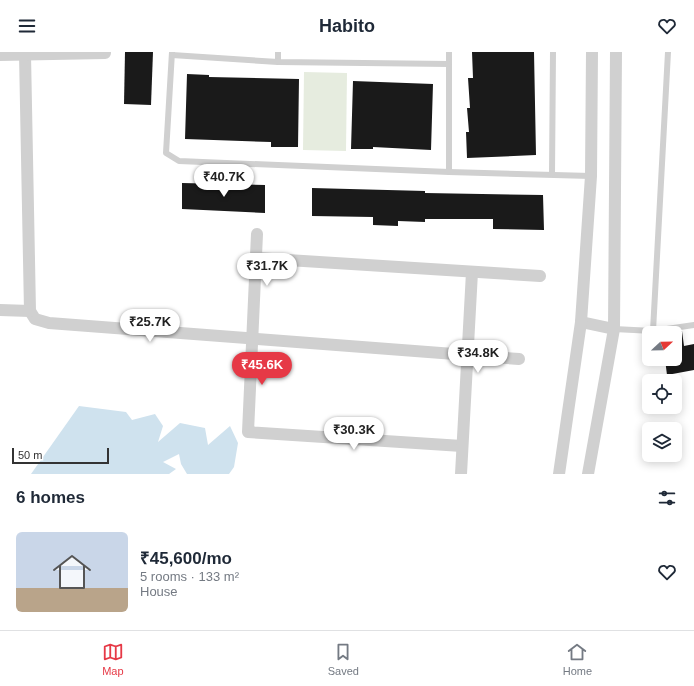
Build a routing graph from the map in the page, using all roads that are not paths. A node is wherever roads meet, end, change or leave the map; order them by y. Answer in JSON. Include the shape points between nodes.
{"nodes":[{"id":1,"x":278,"y":52,"type":"edge"},
{"id":2,"x":449,"y":52,"type":"edge"},
{"id":3,"x":553,"y":52,"type":"edge"},
{"id":4,"x":592,"y":52,"type":"edge"},
{"id":5,"x":616,"y":52,"type":"edge"},
{"id":6,"x":676,"y":52,"type":"edge"},
{"id":7,"x":105,"y":53,"type":"edge"},
{"id":8,"x":668,"y":53,"type":"edge"},
{"id":9,"x":25,"y":54,"type":"junction"},
{"id":10,"x":172,"y":54,"type":"edge"},
{"id":11,"x":0,"y":55,"type":"edge"},
{"id":12,"x":278,"y":62,"type":"junction"},
{"id":13,"x":449,"y":64,"type":"junction"},
{"id":14,"x":449,"y":172,"type":"junction"},
{"id":15,"x":552,"y":174,"type":"junction"},
{"id":16,"x":591,"y":176,"type":"junction"},
{"id":17,"x":257,"y":234,"type":"dead end"},
{"id":18,"x":256,"y":258,"type":"junction"},
{"id":19,"x":472,"y":272,"type":"junction"},
{"id":20,"x":540,"y":276,"type":"dead end"},
{"id":21,"x":0,"y":310,"type":"edge"},
{"id":22,"x":30,"y":311,"type":"junction"},
{"id":23,"x":581,"y":322,"type":"junction"},
{"id":24,"x":694,"y":325,"type":"edge"},
{"id":25,"x":653,"y":326,"type":"edge"},
{"id":26,"x":682,"y":327,"type":"edge"},
{"id":27,"x":614,"y":329,"type":"junction"},
{"id":28,"x":642,"y":330,"type":"edge"},
{"id":29,"x":252,"y":339,"type":"junction"},
{"id":30,"x":467,"y":355,"type":"junction"},
{"id":31,"x":519,"y":358,"type":"dead end"},
{"id":32,"x":462,"y":446,"type":"junction"},
{"id":33,"x":461,"y":474,"type":"edge"},
{"id":34,"x":559,"y":474,"type":"edge"},
{"id":35,"x":588,"y":474,"type":"edge"}],
"edges":[{"from":1,"to":12,"type":"lane"},
{"from":2,"to":13,"type":"lane"},
{"from":3,"to":15,"type":"lane"},
{"from":4,"to":16,"type":"street"},
{"from":5,"to":27,"type":"street"},
{"from":6,"to":8,"type":"lane"},
{"from":7,"to":9,"type":"street"},
{"from":8,"to":25,"type":"lane"},
{"from":9,"to":11,"type":"street"},
{"from":9,"to":22,"type":"street"},
{"from":10,"to":12,"type":"lane"},
{"from":10,"to":14,"type":"lane","via":[[166,153],[179,161]]},
{"from":12,"to":13,"type":"lane"},
{"from":13,"to":14,"type":"lane"},
{"from":14,"to":15,"type":"lane"},
{"from":15,"to":16,"type":"lane"},
{"from":16,"to":23,"type":"street"},
{"from":17,"to":18,"type":"street"},
{"from":18,"to":19,"type":"street"},
{"from":18,"to":29,"type":"street"},
{"from":19,"to":20,"type":"street"},
{"from":19,"to":30,"type":"street"},
{"from":21,"to":22,"type":"street"},
{"from":22,"to":29,"type":"street","via":[[35,319],[48,323]]},
{"from":23,"to":27,"type":"street"},
{"from":23,"to":34,"type":"street"},
{"from":24,"to":26,"type":"lane"},
{"from":27,"to":28,"type":"lane"},
{"from":27,"to":35,"type":"street"},
{"from":29,"to":30,"type":"street"},
{"from":29,"to":32,"type":"street","via":[[248,432]]},
{"from":30,"to":31,"type":"street"},
{"from":30,"to":32,"type":"street"},
{"from":32,"to":33,"type":"street"}]}
